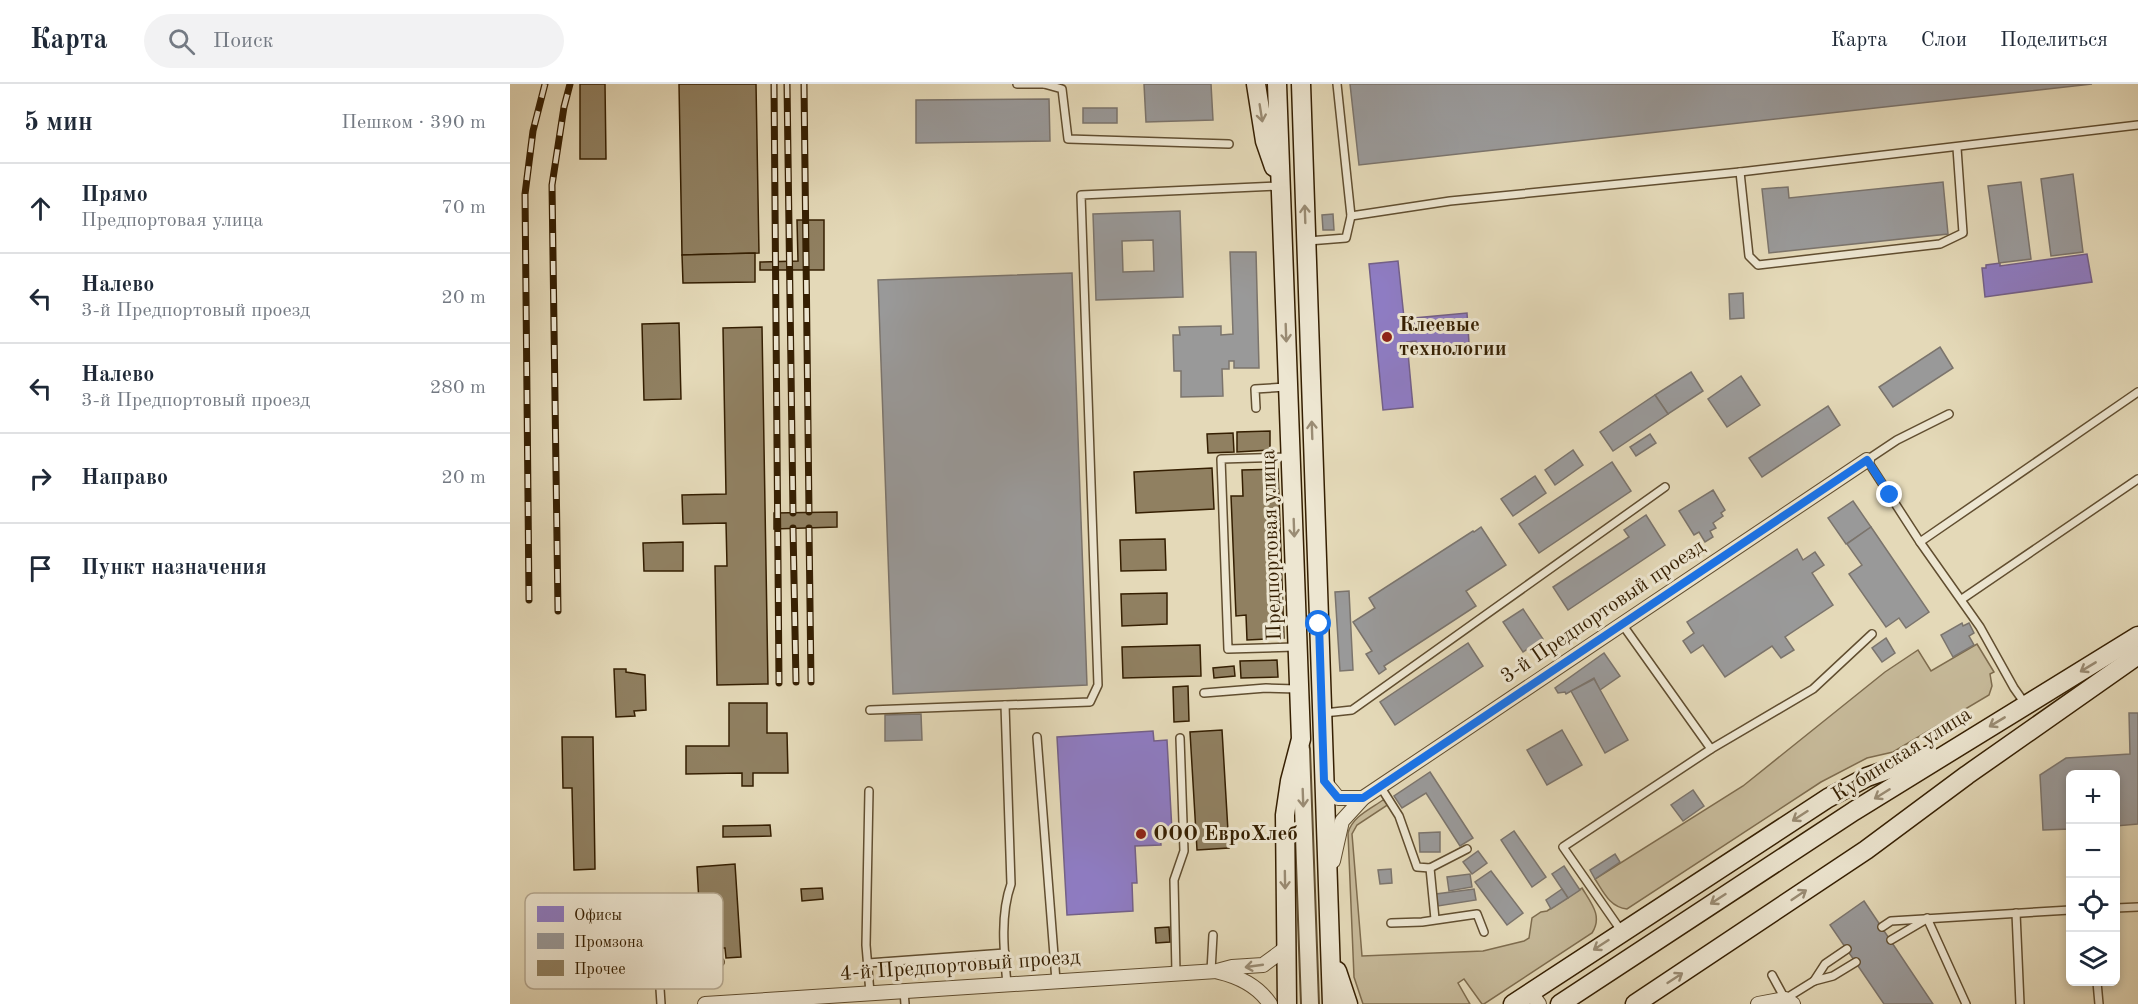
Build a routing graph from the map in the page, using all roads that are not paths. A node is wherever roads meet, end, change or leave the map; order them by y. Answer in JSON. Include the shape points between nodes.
{"nodes":[{"id":1,"x":1017,"y":84,"type":"edge"},
{"id":2,"x":1044,"y":84,"type":"edge"},
{"id":3,"x":1256,"y":84,"type":"edge"},
{"id":4,"x":1277,"y":84,"type":"edge"},
{"id":5,"x":1301,"y":84,"type":"edge"},
{"id":6,"x":1337,"y":84,"type":"edge"},
{"id":7,"x":2138,"y":125,"type":"edge"},
{"id":8,"x":1229,"y":144,"type":"dead end"},
{"id":9,"x":1957,"y":148,"type":"junction"},
{"id":10,"x":1740,"y":172,"type":"junction"},
{"id":11,"x":1281,"y":186,"type":"junction"},
{"id":12,"x":1351,"y":216,"type":"junction"},
{"id":13,"x":1305,"y":241,"type":"junction"},
{"id":14,"x":1288,"y":387,"type":"junction"},
{"id":15,"x":2138,"y":392,"type":"edge"},
{"id":16,"x":1256,"y":408,"type":"dead end"},
{"id":17,"x":1949,"y":414,"type":"dead end"},
{"id":18,"x":1291,"y":457,"type":"junction"},
{"id":19,"x":1867,"y":460,"type":"junction"},
{"id":20,"x":2138,"y":478,"type":"edge"},
{"id":21,"x":1665,"y":487,"type":"dead end"},
{"id":22,"x":1920,"y":542,"type":"junction"},
{"id":23,"x":1962,"y":599,"type":"junction"},
{"id":24,"x":1622,"y":624,"type":"junction"},
{"id":25,"x":1872,"y":634,"type":"dead end"},
{"id":26,"x":2138,"y":636,"type":"edge"},
{"id":27,"x":1298,"y":647,"type":"junction"},
{"id":28,"x":2138,"y":655,"type":"edge"},
{"id":29,"x":1299,"y":689,"type":"junction"},
{"id":30,"x":1204,"y":693,"type":"dead end"},
{"id":31,"x":1005,"y":705,"type":"junction"},
{"id":32,"x":2026,"y":705,"type":"junction"},
{"id":33,"x":870,"y":710,"type":"dead end"},
{"id":34,"x":1322,"y":713,"type":"junction"},
{"id":35,"x":1037,"y":737,"type":"dead end"},
{"id":36,"x":1180,"y":738,"type":"dead end"},
{"id":37,"x":1301,"y":739,"type":"junction"},
{"id":38,"x":1967,"y":740,"type":"junction"},
{"id":39,"x":1711,"y":749,"type":"junction"},
{"id":40,"x":1324,"y":781,"type":"junction"},
{"id":41,"x":1380,"y":786,"type":"junction"},
{"id":42,"x":869,"y":791,"type":"dead end"},
{"id":43,"x":1363,"y":798,"type":"junction"},
{"id":44,"x":1467,"y":849,"type":"dead end"},
{"id":45,"x":1430,"y":868,"type":"junction"},
{"id":46,"x":1328,"y":886,"type":"junction"},
{"id":47,"x":2138,"y":907,"type":"edge"},
{"id":48,"x":2120,"y":908,"type":"edge"},
{"id":49,"x":2066,"y":910,"type":"edge"},
{"id":50,"x":2016,"y":913,"type":"junction"},
{"id":51,"x":1927,"y":918,"type":"junction"},
{"id":52,"x":1435,"y":919,"type":"junction"},
{"id":53,"x":1391,"y":922,"type":"dead end"},
{"id":54,"x":1882,"y":927,"type":"dead end"},
{"id":55,"x":1484,"y":932,"type":"dead end"},
{"id":56,"x":1622,"y":932,"type":"junction"},
{"id":57,"x":1213,"y":935,"type":"dead end"},
{"id":58,"x":1891,"y":940,"type":"dead end"},
{"id":59,"x":1286,"y":948,"type":"junction"},
{"id":60,"x":1847,"y":949,"type":"dead end"},
{"id":61,"x":1330,"y":950,"type":"junction"},
{"id":62,"x":1005,"y":953,"type":"junction"},
{"id":63,"x":1856,"y":962,"type":"dead end"},
{"id":64,"x":868,"y":963,"type":"junction"},
{"id":65,"x":1214,"y":971,"type":"junction"},
{"id":66,"x":1176,"y":973,"type":"junction"},
{"id":67,"x":1772,"y":975,"type":"dead end"},
{"id":68,"x":1056,"y":981,"type":"junction"},
{"id":69,"x":1814,"y":981,"type":"junction"},
{"id":70,"x":1007,"y":984,"type":"junction"},
{"id":71,"x":2097,"y":986,"type":"edge"},
{"id":72,"x":660,"y":989,"type":"edge"},
{"id":73,"x":870,"y":993,"type":"junction"},
{"id":74,"x":904,"y":997,"type":"edge"},
{"id":75,"x":1535,"y":998,"type":"edge"},
{"id":76,"x":1788,"y":1002,"type":"edge"},
{"id":77,"x":661,"y":1004,"type":"edge"},
{"id":78,"x":705,"y":1004,"type":"edge"},
{"id":79,"x":1270,"y":1004,"type":"edge"},
{"id":80,"x":1287,"y":1004,"type":"edge"},
{"id":81,"x":1310,"y":1004,"type":"edge"},
{"id":82,"x":1332,"y":1004,"type":"edge"},
{"id":83,"x":1348,"y":1004,"type":"edge"},
{"id":84,"x":1513,"y":1004,"type":"edge"},
{"id":85,"x":1560,"y":1004,"type":"edge"},
{"id":86,"x":1635,"y":1004,"type":"edge"},
{"id":87,"x":1758,"y":1004,"type":"edge"},
{"id":88,"x":1966,"y":1004,"type":"edge"},
{"id":89,"x":2020,"y":1004,"type":"edge"},
{"id":90,"x":2099,"y":1004,"type":"edge"}],
"edges":[{"from":1,"to":2,"type":"lane"},
{"from":2,"to":8,"type":"lane","via":[[1062,89],[1068,140]]},
{"from":3,"to":11,"type":"main road","one_way":true,"via":[[1265,141]]},
{"from":4,"to":11,"type":"main road","name":"Предпортовая улица"},
{"from":13,"to":5,"type":"main road","name":"Предпортовая улица","one_way":true},
{"from":6,"to":12,"type":"lane"},
{"from":7,"to":9,"type":"lane"},
{"from":9,"to":10,"type":"lane"},
{"from":9,"to":10,"type":"lane","via":[[1963,234],[1940,244],[1758,265],[1749,256]]},
{"from":10,"to":12,"type":"lane","via":[[1450,201]]},
{"from":11,"to":14,"type":"main road","name":"Предпортовая улица","one_way":true},
{"from":11,"to":31,"type":"lane","via":[[1081,195],[1098,685],[1090,702]]},
{"from":12,"to":13,"type":"lane","via":[[1347,238]]},
{"from":34,"to":13,"type":"main road","name":"Предпортовая улица","one_way":true},
{"from":14,"to":16,"type":"lane","via":[[1255,389]]},
{"from":14,"to":18,"type":"main road","name":"Предпортовая улица"},
{"from":15,"to":22,"type":"lane"},
{"from":17,"to":19,"type":"lane"},
{"from":18,"to":27,"type":"main road","name":"Предпортовая улица","one_way":true},
{"from":18,"to":27,"type":"lane","via":[[1221,459],[1228,649]]},
{"from":19,"to":22,"type":"lane"},
{"from":19,"to":24,"type":"street","name":"3-й Предпортовый проезд"},
{"from":20,"to":23,"type":"lane"},
{"from":21,"to":34,"type":"lane","via":[[1352,711]]},
{"from":22,"to":23,"type":"lane"},
{"from":23,"to":32,"type":"lane"},
{"from":24,"to":39,"type":"lane"},
{"from":24,"to":41,"type":"street","name":"3-й Предпортовый проезд"},
{"from":25,"to":39,"type":"lane","via":[[1813,689]]},
{"from":26,"to":32,"type":"main road","name":"Кубинская улица","one_way":true},
{"from":27,"to":29,"type":"main road","name":"Предпортовая улица"},
{"from":86,"to":28,"type":"main road","one_way":true,"via":[[1866,850]]},
{"from":29,"to":30,"type":"lane"},
{"from":29,"to":37,"type":"main road","name":"Предпортовая улица"},
{"from":31,"to":33,"type":"lane"},
{"from":31,"to":62,"type":"lane","via":[[1011,884],[1005,900]]},
{"from":32,"to":38,"type":"main road","name":"Кубинская улица","one_way":true},
{"from":34,"to":40,"type":"main road","name":"Предпортовая улица"},
{"from":35,"to":68,"type":"lane"},
{"from":36,"to":66,"type":"lane","via":[[1184,851],[1174,880]]},
{"from":37,"to":59,"type":"main road","one_way":true,"via":[[1285,815]]},
{"from":37,"to":81,"type":"street","name":"Предпортовая улица","one_way":true},
{"from":38,"to":56,"type":"main road","one_way":true,"via":[[1850,785]]},
{"from":38,"to":85,"type":"main road","name":"Кубинская улица","one_way":true},
{"from":39,"to":56,"type":"lane","via":[[1563,847]]},
{"from":40,"to":43,"type":"street","via":[[1338,798]]},
{"from":40,"to":46,"type":"main road","name":"Предпортовая улица"},
{"from":41,"to":43,"type":"street","name":"3-й Предпортовый проезд"},
{"from":41,"to":45,"type":"lane","via":[[1399,816],[1417,867]]},
{"from":42,"to":64,"type":"lane"},
{"from":43,"to":46,"type":"street","name":"3-й Предпортовый проезд","via":[[1338,831]]},
{"from":44,"to":45,"type":"lane"},
{"from":45,"to":52,"type":"lane"},
{"from":46,"to":61,"type":"main road","name":"Предпортовая улица"},
{"from":47,"to":48,"type":"lane"},
{"from":49,"to":50,"type":"lane"},
{"from":50,"to":51,"type":"lane"},
{"from":50,"to":89,"type":"lane"},
{"from":51,"to":54,"type":"lane","via":[[1892,921]]},
{"from":51,"to":58,"type":"lane"},
{"from":51,"to":88,"type":"lane"},
{"from":52,"to":53,"type":"lane"},
{"from":52,"to":55,"type":"lane","via":[[1478,914]]},
{"from":56,"to":75,"type":"main road","one_way":true},
{"from":57,"to":65,"type":"lane"},
{"from":59,"to":65,"type":"street","name":"4-й Предпортовый проезд","one_way":true,"via":[[1263,965]]},
{"from":59,"to":80,"type":"main road"},
{"from":60,"to":69,"type":"lane","via":[[1825,964]]},
{"from":61,"to":82,"type":"main road","name":"Предпортовая улица"},
{"from":61,"to":83,"type":"main road"},
{"from":62,"to":64,"type":"lane"},
{"from":62,"to":70,"type":"lane"},
{"from":63,"to":69,"type":"lane"},
{"from":64,"to":73,"type":"lane"},
{"from":65,"to":66,"type":"street","name":"4-й Предпортовый проезд"},
{"from":65,"to":79,"type":"street","via":[[1240,978]]},
{"from":66,"to":68,"type":"street","name":"4-й Предпортовый проезд"},
{"from":67,"to":76,"type":"lane"},
{"from":68,"to":70,"type":"street","name":"4-й Предпортовый проезд"},
{"from":69,"to":76,"type":"lane"},
{"from":70,"to":74,"type":"street","name":"4-й Предпортовый проезд"},
{"from":71,"to":90,"type":"lane"},
{"from":72,"to":77,"type":"lane"},
{"from":73,"to":74,"type":"street","name":"4-й Предпортовый проезд"},
{"from":73,"to":78,"type":"street","name":"4-й Предпортовый проезд"},
{"from":75,"to":84,"type":"main road"},
{"from":76,"to":87,"type":"street"}]}
